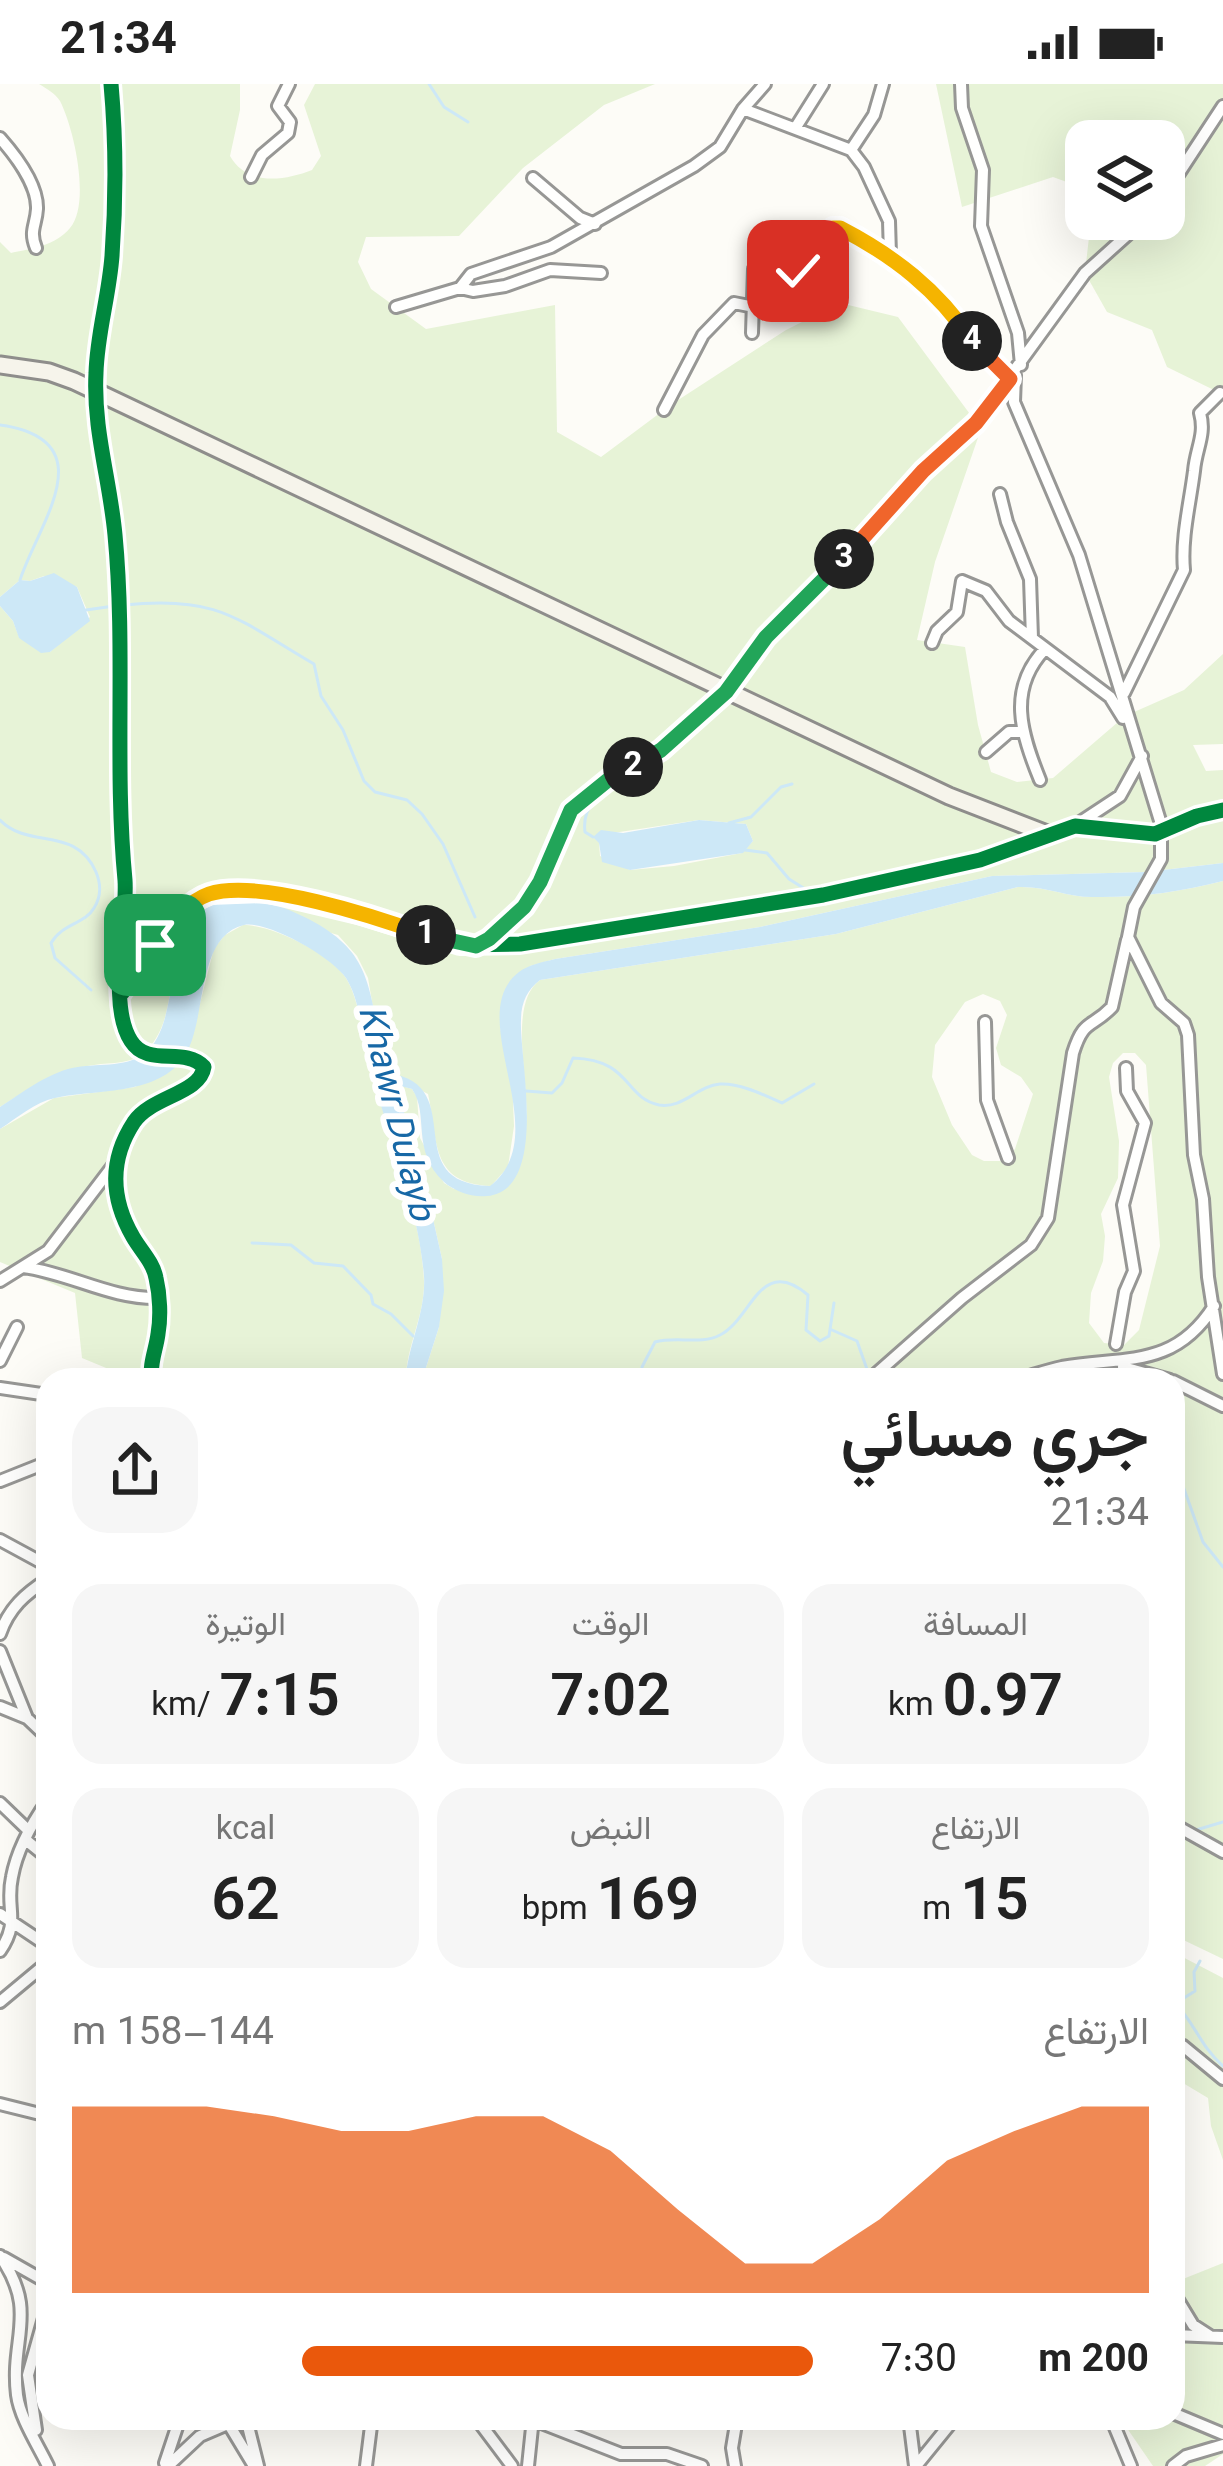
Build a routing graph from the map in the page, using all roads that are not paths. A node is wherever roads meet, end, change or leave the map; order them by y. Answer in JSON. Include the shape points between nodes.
{"nodes":[{"id":1,"x":111,"y":84,"type":"edge"},
{"id":2,"x":289,"y":84,"type":"edge"},
{"id":3,"x":766,"y":84,"type":"edge"},
{"id":4,"x":823,"y":84,"type":"edge"},
{"id":5,"x":884,"y":84,"type":"edge"},
{"id":6,"x":961,"y":84,"type":"edge"},
{"id":7,"x":1223,"y":106,"type":"edge"},
{"id":8,"x":743,"y":109,"type":"junction"},
{"id":9,"x":796,"y":127,"type":"junction"},
{"id":10,"x":0,"y":138,"type":"edge"},
{"id":11,"x":850,"y":150,"type":"junction"},
{"id":12,"x":1185,"y":164,"type":"edge"},
{"id":13,"x":251,"y":176,"type":"dead end"},
{"id":14,"x":533,"y":178,"type":"dead end"},
{"id":15,"x":596,"y":224,"type":"junction"},
{"id":16,"x":1122,"y":240,"type":"edge"},
{"id":17,"x":36,"y":248,"type":"dead end"},
{"id":18,"x":890,"y":255,"type":"junction"},
{"id":19,"x":601,"y":273,"type":"dead end"},
{"id":20,"x":460,"y":288,"type":"junction"},
{"id":21,"x":396,"y":307,"type":"dead end"},
{"id":22,"x":754,"y":307,"type":"junction"},
{"id":23,"x":752,"y":333,"type":"dead end"},
{"id":24,"x":0,"y":365,"type":"edge"},
{"id":25,"x":1015,"y":374,"type":"junction"},
{"id":26,"x":96,"y":392,"type":"junction"},
{"id":27,"x":1220,"y":393,"type":"dead end"},
{"id":28,"x":664,"y":410,"type":"dead end"},
{"id":29,"x":1000,"y":494,"type":"dead end"},
{"id":30,"x":1032,"y":638,"type":"junction"},
{"id":31,"x":932,"y":643,"type":"dead end"},
{"id":32,"x":1045,"y":649,"type":"junction"},
{"id":33,"x":726,"y":692,"type":"junction"},
{"id":34,"x":1124,"y":693,"type":"junction"},
{"id":35,"x":1123,"y":718,"type":"dead end"},
{"id":36,"x":1023,"y":731,"type":"junction"},
{"id":37,"x":986,"y":752,"type":"dead end"},
{"id":38,"x":1142,"y":756,"type":"junction"},
{"id":39,"x":1040,"y":780,"type":"dead end"},
{"id":40,"x":1223,"y":810,"type":"edge"},
{"id":41,"x":1076,"y":826,"type":"junction"},
{"id":42,"x":1162,"y":831,"type":"junction"},
{"id":43,"x":1047,"y":834,"type":"junction"},
{"id":44,"x":1128,"y":937,"type":"junction"},
{"id":45,"x":476,"y":946,"type":"junction"},
{"id":46,"x":122,"y":993,"type":"junction"},
{"id":47,"x":986,"y":1022,"type":"dead end"},
{"id":48,"x":1126,"y":1068,"type":"dead end"},
{"id":49,"x":1007,"y":1158,"type":"dead end"},
{"id":50,"x":117,"y":1160,"type":"junction"},
{"id":51,"x":23,"y":1267,"type":"junction"},
{"id":52,"x":0,"y":1282,"type":"edge"},
{"id":53,"x":158,"y":1298,"type":"junction"},
{"id":54,"x":1214,"y":1306,"type":"junction"},
{"id":55,"x":16,"y":1327,"type":"dead end"},
{"id":56,"x":1116,"y":1344,"type":"dead end"},
{"id":57,"x":0,"y":1361,"type":"edge"},
{"id":58,"x":1108,"y":1364,"type":"junction"},
{"id":59,"x":151,"y":1368,"type":"edge"},
{"id":60,"x":883,"y":1368,"type":"edge"},
{"id":61,"x":1059,"y":1368,"type":"edge"},
{"id":62,"x":1123,"y":1368,"type":"edge"},
{"id":63,"x":1223,"y":1374,"type":"edge"},
{"id":64,"x":0,"y":1388,"type":"edge"},
{"id":65,"x":1185,"y":1388,"type":"edge"},
{"id":66,"x":36,"y":1393,"type":"edge"},
{"id":67,"x":1223,"y":1406,"type":"edge"},
{"id":68,"x":36,"y":1467,"type":"edge"},
{"id":69,"x":0,"y":1481,"type":"edge"},
{"id":70,"x":0,"y":1540,"type":"edge"},
{"id":71,"x":36,"y":1560,"type":"edge"},
{"id":72,"x":36,"y":1587,"type":"edge"},
{"id":73,"x":0,"y":1634,"type":"edge"},
{"id":74,"x":1,"y":1658,"type":"edge"},
{"id":75,"x":0,"y":1707,"type":"edge"},
{"id":76,"x":27,"y":1718,"type":"junction"},
{"id":77,"x":36,"y":1727,"type":"edge"},
{"id":78,"x":0,"y":1803,"type":"edge"},
{"id":79,"x":36,"y":1822,"type":"edge"},
{"id":80,"x":1185,"y":1831,"type":"edge"},
{"id":81,"x":28,"y":1836,"type":"junction"},
{"id":82,"x":36,"y":1845,"type":"edge"},
{"id":83,"x":1223,"y":1852,"type":"edge"},
{"id":84,"x":0,"y":1914,"type":"edge"},
{"id":85,"x":14,"y":1923,"type":"junction"},
{"id":86,"x":36,"y":1938,"type":"edge"},
{"id":87,"x":0,"y":1951,"type":"edge"},
{"id":88,"x":36,"y":1972,"type":"edge"},
{"id":89,"x":0,"y":2002,"type":"edge"},
{"id":90,"x":1185,"y":2048,"type":"edge"},
{"id":91,"x":1223,"y":2079,"type":"edge"},
{"id":92,"x":0,"y":2104,"type":"edge"},
{"id":93,"x":36,"y":2113,"type":"edge"},
{"id":94,"x":0,"y":2257,"type":"edge"},
{"id":95,"x":36,"y":2276,"type":"edge"},
{"id":96,"x":1185,"y":2312,"type":"edge"},
{"id":97,"x":1185,"y":2336,"type":"edge"},
{"id":98,"x":1217,"y":2337,"type":"edge"},
{"id":99,"x":36,"y":2346,"type":"edge"},
{"id":100,"x":1185,"y":2419,"type":"edge"},
{"id":101,"x":176,"y":2430,"type":"edge"},
{"id":102,"x":211,"y":2430,"type":"edge"},
{"id":103,"x":233,"y":2430,"type":"edge"},
{"id":104,"x":248,"y":2430,"type":"edge"},
{"id":105,"x":371,"y":2430,"type":"edge"},
{"id":106,"x":485,"y":2430,"type":"edge"},
{"id":107,"x":531,"y":2430,"type":"edge"},
{"id":108,"x":562,"y":2430,"type":"edge"},
{"id":109,"x":735,"y":2430,"type":"edge"},
{"id":110,"x":910,"y":2430,"type":"edge"},
{"id":111,"x":945,"y":2430,"type":"edge"},
{"id":112,"x":1116,"y":2430,"type":"edge"},
{"id":113,"x":1223,"y":2434,"type":"edge"},
{"id":114,"x":38,"y":2445,"type":"junction"},
{"id":115,"x":1223,"y":2445,"type":"edge"},
{"id":116,"x":48,"y":2466,"type":"edge"},
{"id":117,"x":166,"y":2466,"type":"edge"},
{"id":118,"x":256,"y":2466,"type":"edge"},
{"id":119,"x":367,"y":2466,"type":"edge"},
{"id":120,"x":512,"y":2466,"type":"edge"},
{"id":121,"x":528,"y":2466,"type":"edge"},
{"id":122,"x":702,"y":2466,"type":"edge"},
{"id":123,"x":735,"y":2466,"type":"edge"},
{"id":124,"x":915,"y":2466,"type":"edge"},
{"id":125,"x":1131,"y":2466,"type":"edge"},
{"id":126,"x":1173,"y":2466,"type":"edge"}],
"edges":[{"from":1,"to":26,"type":"street","via":[[112,256]]},
{"from":2,"to":13,"type":"street","via":[[278,106],[288,133]]},
{"from":3,"to":8,"type":"street"},
{"from":4,"to":9,"type":"street"},
{"from":5,"to":11,"type":"street"},
{"from":6,"to":25,"type":"street","via":[[983,170],[982,226],[1018,333]]},
{"from":7,"to":12,"type":"street"},
{"from":8,"to":9,"type":"street"},
{"from":8,"to":15,"type":"street","via":[[720,147]]},
{"from":9,"to":11,"type":"street"},
{"from":10,"to":17,"type":"street","via":[[24,166],[37,202],[30,232]]},
{"from":11,"to":18,"type":"street","via":[[889,221]]},
{"from":14,"to":15,"type":"street"},
{"from":15,"to":20,"type":"street","via":[[471,274]]},
{"from":16,"to":25,"type":"street","via":[[1085,273]]},
{"from":18,"to":22,"type":"street","via":[[833,228],[820,274],[774,261],[754,269]]},
{"from":18,"to":25,"type":"street","via":[[975,345]]},
{"from":19,"to":20,"type":"street","via":[[550,270],[491,289]]},
{"from":20,"to":21,"type":"street"},
{"from":22,"to":23,"type":"street"},
{"from":22,"to":28,"type":"street","via":[[734,303],[703,335]]},
{"from":24,"to":26,"type":"main road","via":[[49,372]]},
{"from":25,"to":33,"type":"street","via":[[766,637]]},
{"from":25,"to":34,"type":"street","via":[[1014,401]]},
{"from":26,"to":33,"type":"main road"},
{"from":26,"to":46,"type":"street","via":[[119,605]]},
{"from":27,"to":34,"type":"street","via":[[1200,413],[1205,431],[1184,570]]},
{"from":29,"to":30,"type":"street","via":[[1030,579]]},
{"from":30,"to":31,"type":"street","via":[[986,591],[962,581],[957,612]]},
{"from":30,"to":32,"type":"street"},
{"from":32,"to":35,"type":"street","via":[[1110,697]]},
{"from":32,"to":36,"type":"street","via":[[1019,694]]},
{"from":33,"to":43,"type":"main road"},
{"from":33,"to":45,"type":"street","via":[[661,750],[580,799],[524,907]]},
{"from":34,"to":38,"type":"street"},
{"from":36,"to":37,"type":"street"},
{"from":36,"to":39,"type":"street"},
{"from":38,"to":41,"type":"street","via":[[1120,796]]},
{"from":38,"to":42,"type":"street"},
{"from":40,"to":42,"type":"street"},
{"from":41,"to":42,"type":"street"},
{"from":41,"to":43,"type":"street"},
{"from":42,"to":44,"type":"street","via":[[1161,859],[1134,907]]},
{"from":43,"to":45,"type":"street","via":[[980,860],[823,895]]},
{"from":44,"to":54,"type":"street","via":[[1161,1003],[1188,1035]]},
{"from":44,"to":60,"type":"street","via":[[1112,1007],[1080,1032],[1073,1053],[1048,1218],[1030,1245]]},
{"from":45,"to":46,"type":"street","via":[[265,892],[210,894],[174,922]]},
{"from":46,"to":50,"type":"street","via":[[124,1022],[138,1049],[204,1067],[193,1088],[144,1109]]},
{"from":47,"to":49,"type":"street","via":[[987,1100]]},
{"from":48,"to":56,"type":"street","via":[[1126,1091],[1145,1124],[1123,1204],[1134,1271]]},
{"from":50,"to":51,"type":"street","via":[[48,1252]]},
{"from":50,"to":53,"type":"street","via":[[121,1212],[156,1274]]},
{"from":51,"to":52,"type":"street"},
{"from":51,"to":53,"type":"street"},
{"from":53,"to":59,"type":"street"},
{"from":54,"to":58,"type":"street","via":[[1189,1339]]},
{"from":54,"to":63,"type":"street"},
{"from":55,"to":57,"type":"street"},
{"from":58,"to":61,"type":"street"},
{"from":58,"to":62,"type":"street"},
{"from":64,"to":66,"type":"street"},
{"from":65,"to":67,"type":"street"},
{"from":68,"to":69,"type":"street"},
{"from":70,"to":71,"type":"street"},
{"from":72,"to":73,"type":"street"},
{"from":74,"to":76,"type":"street"},
{"from":75,"to":76,"type":"street"},
{"from":76,"to":77,"type":"street"},
{"from":78,"to":81,"type":"street"},
{"from":79,"to":81,"type":"street"},
{"from":80,"to":83,"type":"street"},
{"from":81,"to":82,"type":"street"},
{"from":81,"to":85,"type":"street","via":[[11,1878]]},
{"from":84,"to":85,"type":"street"},
{"from":85,"to":86,"type":"street"},
{"from":85,"to":87,"type":"street"},
{"from":88,"to":89,"type":"street"},
{"from":90,"to":91,"type":"street"},
{"from":92,"to":93,"type":"street"},
{"from":94,"to":95,"type":"street"},
{"from":94,"to":114,"type":"street","via":[[23,2303],[17,2398]]},
{"from":96,"to":98,"type":"street"},
{"from":97,"to":98,"type":"street"},
{"from":99,"to":114,"type":"street","via":[[28,2374]]},
{"from":100,"to":113,"type":"street"},
{"from":101,"to":117,"type":"street"},
{"from":102,"to":117,"type":"street"},
{"from":103,"to":118,"type":"street"},
{"from":104,"to":118,"type":"street"},
{"from":105,"to":119,"type":"street"},
{"from":106,"to":120,"type":"street"},
{"from":107,"to":121,"type":"street"},
{"from":108,"to":122,"type":"street","via":[[621,2454],[667,2453]]},
{"from":109,"to":123,"type":"street"},
{"from":110,"to":124,"type":"street"},
{"from":111,"to":124,"type":"street"},
{"from":112,"to":125,"type":"street"},
{"from":114,"to":116,"type":"street"},
{"from":115,"to":126,"type":"street"}]}
